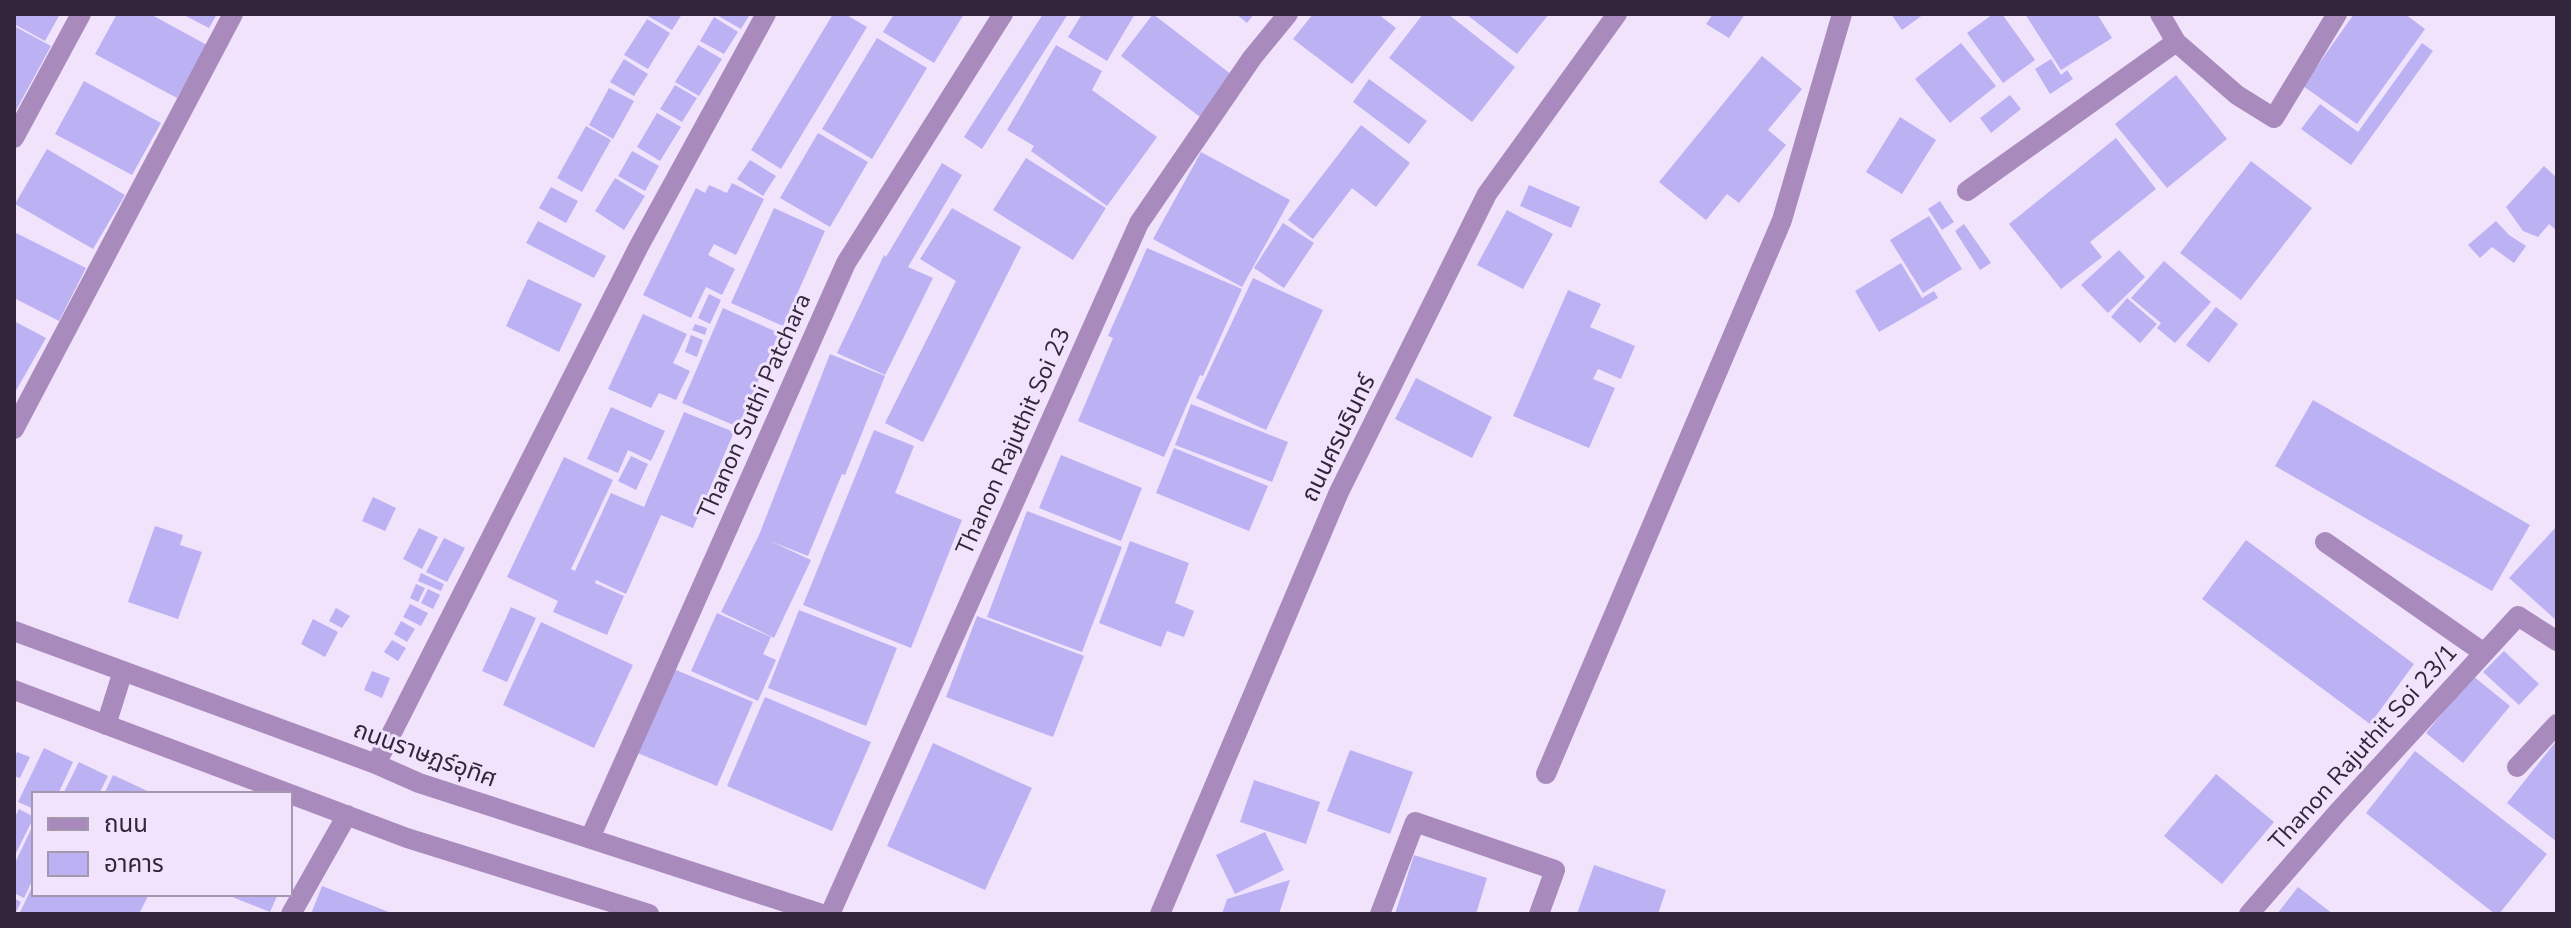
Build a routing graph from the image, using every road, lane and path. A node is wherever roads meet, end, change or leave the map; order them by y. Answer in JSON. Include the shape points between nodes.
{"nodes":[{"id":1,"x":81,"y":14,"type":"edge"},
{"id":2,"x":233,"y":14,"type":"edge"},
{"id":3,"x":766,"y":14,"type":"edge"},
{"id":4,"x":1003,"y":14,"type":"edge"},
{"id":5,"x":1288,"y":14,"type":"edge"},
{"id":6,"x":1617,"y":14,"type":"edge"},
{"id":7,"x":1842,"y":14,"type":"edge"},
{"id":8,"x":2160,"y":14,"type":"edge"},
{"id":9,"x":2337,"y":14,"type":"edge"},
{"id":10,"x":2176,"y":42,"type":"junction"},
{"id":11,"x":14,"y":138,"type":"edge"},
{"id":12,"x":1967,"y":191,"type":"dead end"},
{"id":13,"x":14,"y":429,"type":"edge"},
{"id":14,"x":2325,"y":542,"type":"dead end"},
{"id":15,"x":14,"y":631,"type":"edge"},
{"id":16,"x":2557,"y":641,"type":"edge"},
{"id":17,"x":2484,"y":653,"type":"junction"},
{"id":18,"x":123,"y":671,"type":"junction"},
{"id":19,"x":14,"y":690,"type":"edge"},
{"id":20,"x":2557,"y":724,"type":"edge"},
{"id":21,"x":106,"y":725,"type":"junction"},
{"id":22,"x":376,"y":764,"type":"junction"},
{"id":23,"x":2517,"y":767,"type":"dead end"},
{"id":24,"x":1546,"y":774,"type":"dead end"},
{"id":25,"x":285,"y":792,"type":"edge"},
{"id":26,"x":292,"y":794,"type":"edge"},
{"id":27,"x":347,"y":815,"type":"junction"},
{"id":28,"x":590,"y":838,"type":"junction"},
{"id":29,"x":291,"y":914,"type":"edge"},
{"id":30,"x":649,"y":914,"type":"edge"},
{"id":31,"x":822,"y":914,"type":"edge"},
{"id":32,"x":830,"y":914,"type":"edge"},
{"id":33,"x":1160,"y":914,"type":"edge"},
{"id":34,"x":1380,"y":914,"type":"edge"},
{"id":35,"x":1539,"y":914,"type":"edge"},
{"id":36,"x":2249,"y":914,"type":"edge"}],
"edges":[{"from":1,"to":11,"type":"street"},
{"from":2,"to":13,"type":"street"},
{"from":3,"to":22,"type":"street","via":[[639,246]]},
{"from":4,"to":28,"type":"street","name":"Thanon Suthi Patchara","via":[[846,263]]},
{"from":5,"to":32,"type":"street","name":"Thanon Rajuthit Soi 23","via":[[1139,223]]},
{"from":6,"to":33,"type":"street","name":"ถนนศรนรินทร์","via":[[1487,194],[1339,492]]},
{"from":7,"to":24,"type":"street","via":[[1782,220]]},
{"from":8,"to":10,"type":"street"},
{"from":9,"to":10,"type":"street","via":[[2274,118],[2237,95]]},
{"from":10,"to":12,"type":"street"},
{"from":14,"to":17,"type":"street"},
{"from":15,"to":18,"type":"street","name":"ถนนราษฏร์อุทิศ"},
{"from":16,"to":17,"type":"street","name":"Thanon Rajuthit Soi 23/1","via":[[2518,616]]},
{"from":17,"to":36,"type":"street","name":"Thanon Rajuthit Soi 23/1"},
{"from":18,"to":21,"type":"street"},
{"from":18,"to":22,"type":"street","name":"ถนนราษฏร์อุทิศ"},
{"from":19,"to":21,"type":"street"},
{"from":20,"to":23,"type":"street"},
{"from":21,"to":25,"type":"street"},
{"from":22,"to":28,"type":"street","name":"ถนนราษฏร์อุทิศ"},
{"from":26,"to":27,"type":"street"},
{"from":27,"to":29,"type":"street"},
{"from":27,"to":30,"type":"street"},
{"from":28,"to":31,"type":"street","name":"ถนนราษฏร์อุทิศ"},
{"from":34,"to":35,"type":"street","via":[[1415,822],[1555,870]]}]}
